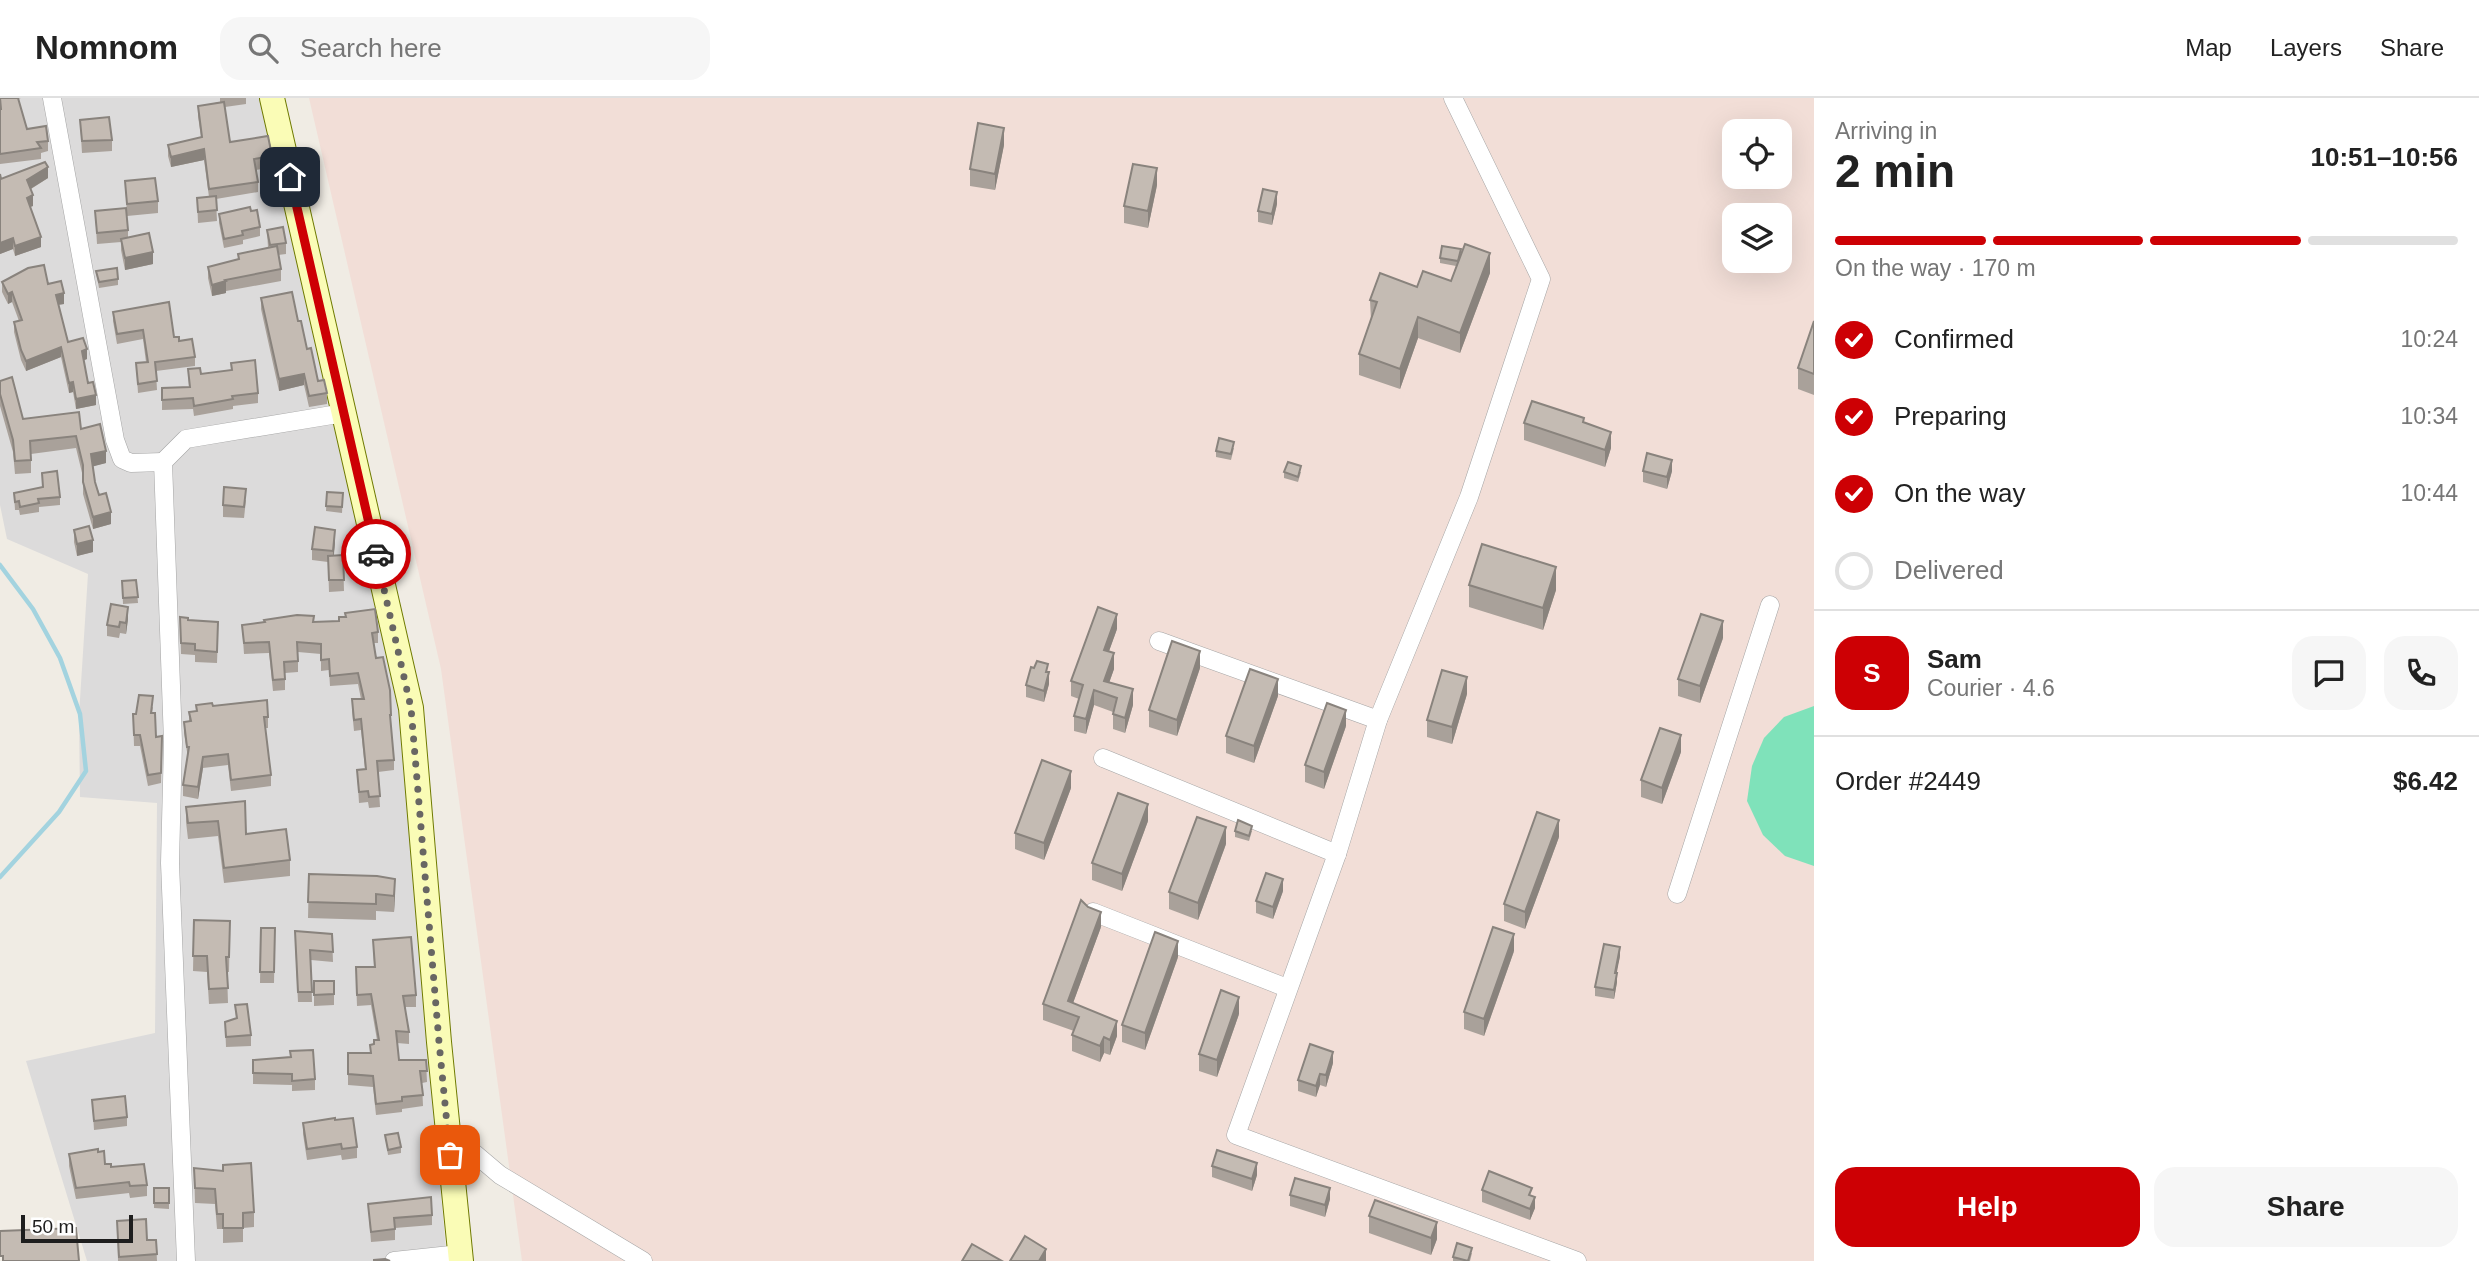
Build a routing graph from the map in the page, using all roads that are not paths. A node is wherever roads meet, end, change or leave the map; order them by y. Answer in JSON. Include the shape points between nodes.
{"nodes":[{"id":1,"x":52,"y":98,"type":"edge"},
{"id":2,"x":272,"y":98,"type":"edge"},
{"id":3,"x":1453,"y":98,"type":"edge"},
{"id":4,"x":344,"y":413,"type":"junction"},
{"id":5,"x":163,"y":462,"type":"junction"},
{"id":6,"x":1769,"y":605,"type":"dead end"},
{"id":7,"x":1160,"y":641,"type":"dead end"},
{"id":8,"x":1378,"y":720,"type":"junction"},
{"id":9,"x":1103,"y":758,"type":"dead end"},
{"id":10,"x":1337,"y":854,"type":"junction"},
{"id":11,"x":1677,"y":894,"type":"dead end"},
{"id":12,"x":1093,"y":912,"type":"edge"},
{"id":13,"x":1287,"y":988,"type":"junction"},
{"id":14,"x":448,"y":1130,"type":"junction"},
{"id":15,"x":461,"y":1257,"type":"edge"},
{"id":16,"x":186,"y":1261,"type":"edge"},
{"id":17,"x":394,"y":1261,"type":"edge"},
{"id":18,"x":643,"y":1261,"type":"edge"},
{"id":19,"x":1577,"y":1261,"type":"edge"}],
"edges":[{"from":1,"to":5,"type":"street","via":[[115,440],[122,459]]},
{"from":2,"to":4,"type":"main road"},
{"from":3,"to":8,"type":"street","via":[[1541,279],[1469,496]]},
{"from":4,"to":5,"type":"street","via":[[186,439]]},
{"from":4,"to":14,"type":"main road","via":[[411,708]]},
{"from":5,"to":16,"type":"street","via":[[173,742],[170,863]]},
{"from":6,"to":11,"type":"street"},
{"from":7,"to":8,"type":"street"},
{"from":8,"to":10,"type":"street"},
{"from":9,"to":10,"type":"street"},
{"from":10,"to":13,"type":"street"},
{"from":12,"to":13,"type":"street"},
{"from":13,"to":19,"type":"street","via":[[1236,1135]]},
{"from":14,"to":15,"type":"main road"},
{"from":14,"to":18,"type":"street","via":[[500,1175]]},
{"from":15,"to":17,"type":"street"}]}
